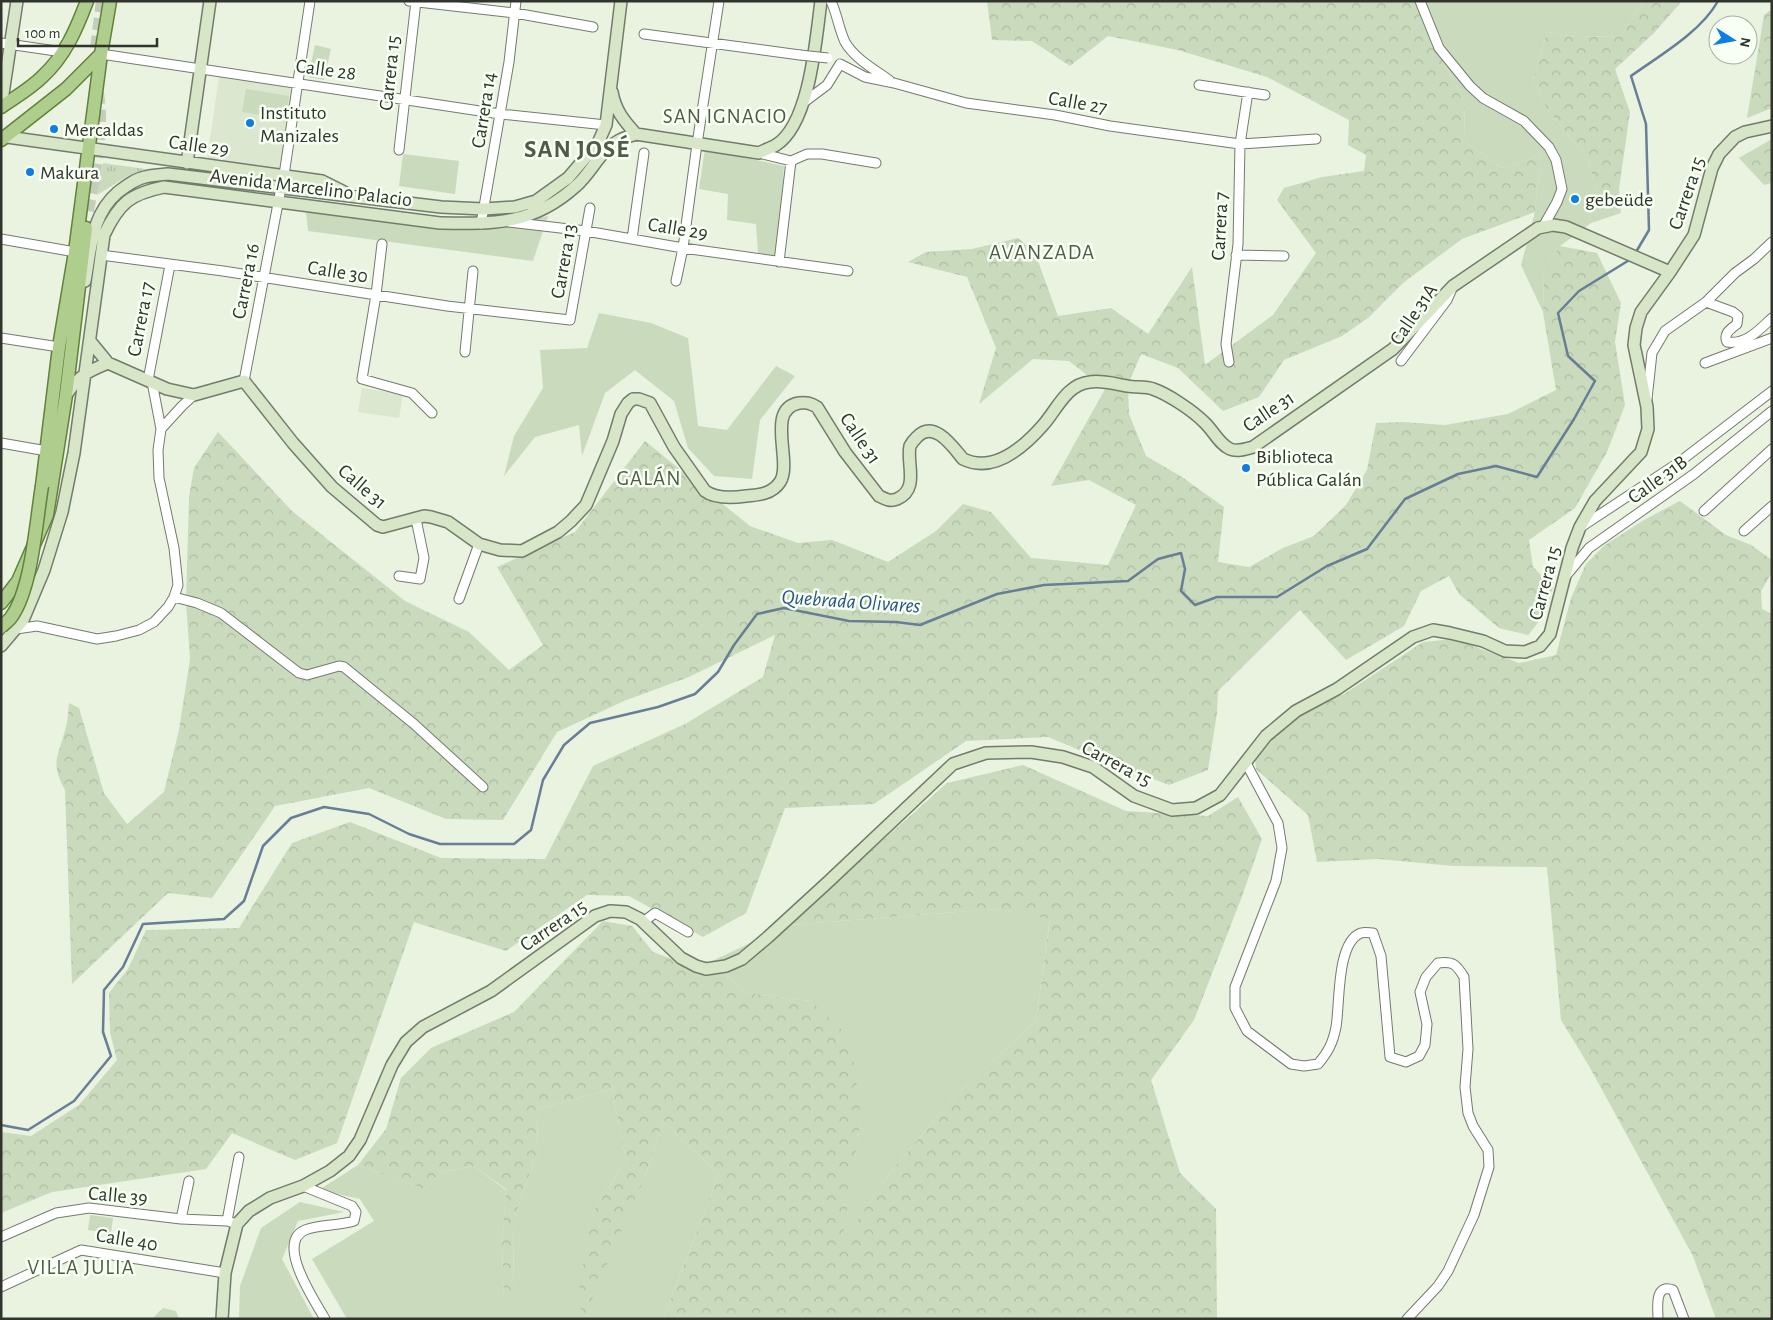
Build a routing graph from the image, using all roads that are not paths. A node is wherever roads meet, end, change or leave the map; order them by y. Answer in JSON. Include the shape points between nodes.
{"nodes":[{"id":1,"x":17,"y":1,"type":"edge"},
{"id":2,"x":87,"y":1,"type":"edge"},
{"id":3,"x":110,"y":1,"type":"edge"},
{"id":4,"x":210,"y":1,"type":"edge"},
{"id":5,"x":310,"y":1,"type":"edge"},
{"id":6,"x":516,"y":1,"type":"edge"},
{"id":7,"x":621,"y":1,"type":"edge"},
{"id":8,"x":719,"y":1,"type":"edge"},
{"id":9,"x":821,"y":1,"type":"edge"},
{"id":10,"x":831,"y":1,"type":"edge"},
{"id":11,"x":1420,"y":1,"type":"edge"},
{"id":12,"x":414,"y":2,"type":"edge"},
{"id":13,"x":515,"y":13,"type":"junction"},
{"id":14,"x":593,"y":27,"type":"dead end"},
{"id":15,"x":644,"y":34,"type":"dead end"},
{"id":16,"x":6,"y":44,"type":"edge"},
{"id":17,"x":712,"y":44,"type":"junction"},
{"id":18,"x":63,"y":52,"type":"junction"},
{"id":19,"x":101,"y":54,"type":"junction"},
{"id":20,"x":828,"y":58,"type":"dead end"},
{"id":21,"x":200,"y":69,"type":"junction"},
{"id":22,"x":298,"y":83,"type":"junction"},
{"id":23,"x":610,"y":83,"type":"junction"},
{"id":24,"x":894,"y":83,"type":"junction"},
{"id":25,"x":1199,"y":86,"type":"dead end"},
{"id":26,"x":1248,"y":92,"type":"junction"},
{"id":27,"x":1265,"y":94,"type":"dead end"},
{"id":28,"x":404,"y":99,"type":"junction"},
{"id":29,"x":803,"y":103,"type":"junction"},
{"id":30,"x":1,"y":107,"type":"edge"},
{"id":31,"x":500,"y":114,"type":"junction"},
{"id":32,"x":606,"y":124,"type":"junction"},
{"id":33,"x":1772,"y":126,"type":"edge"},
{"id":34,"x":636,"y":134,"type":"junction"},
{"id":35,"x":4,"y":138,"type":"edge"},
{"id":36,"x":1316,"y":139,"type":"dead end"},
{"id":37,"x":697,"y":144,"type":"junction"},
{"id":38,"x":1240,"y":144,"type":"junction"},
{"id":39,"x":89,"y":149,"type":"junction"},
{"id":40,"x":399,"y":150,"type":"dead end"},
{"id":41,"x":758,"y":152,"type":"junction"},
{"id":42,"x":644,"y":153,"type":"dead end"},
{"id":43,"x":791,"y":161,"type":"junction"},
{"id":44,"x":876,"y":162,"type":"dead end"},
{"id":45,"x":187,"y":163,"type":"junction"},
{"id":46,"x":284,"y":176,"type":"junction"},
{"id":47,"x":281,"y":188,"type":"junction"},
{"id":48,"x":354,"y":197,"type":"junction"},
{"id":49,"x":278,"y":202,"type":"junction"},
{"id":50,"x":590,"y":208,"type":"dead end"},
{"id":51,"x":484,"y":209,"type":"junction"},
{"id":52,"x":88,"y":211,"type":"tunnel mouth"},
{"id":53,"x":501,"y":222,"type":"junction"},
{"id":54,"x":481,"y":224,"type":"junction"},
{"id":55,"x":1543,"y":227,"type":"junction"},
{"id":56,"x":586,"y":231,"type":"junction"},
{"id":57,"x":1,"y":239,"type":"edge"},
{"id":58,"x":632,"y":239,"type":"junction"},
{"id":59,"x":1772,"y":242,"type":"edge"},
{"id":60,"x":382,"y":244,"type":"dead end"},
{"id":61,"x":683,"y":248,"type":"junction"},
{"id":62,"x":74,"y":252,"type":"junction"},
{"id":63,"x":101,"y":255,"type":"junction"},
{"id":64,"x":1236,"y":255,"type":"junction"},
{"id":65,"x":1284,"y":256,"type":"dead end"},
{"id":66,"x":779,"y":262,"type":"junction"},
{"id":67,"x":170,"y":264,"type":"junction"},
{"id":68,"x":1666,"y":270,"type":"junction"},
{"id":69,"x":473,"y":271,"type":"dead end"},
{"id":70,"x":848,"y":271,"type":"dead end"},
{"id":71,"x":264,"y":278,"type":"junction"},
{"id":72,"x":676,"y":281,"type":"dead end"},
{"id":73,"x":1453,"y":286,"type":"junction"},
{"id":74,"x":376,"y":295,"type":"junction"},
{"id":75,"x":1706,"y":302,"type":"junction"},
{"id":76,"x":470,"y":307,"type":"junction"},
{"id":77,"x":1772,"y":318,"type":"edge"},
{"id":78,"x":570,"y":320,"type":"joint"},
{"id":79,"x":1,"y":338,"type":"edge"},
{"id":80,"x":1772,"y":338,"type":"edge"},
{"id":81,"x":90,"y":341,"type":"junction"},
{"id":82,"x":59,"y":348,"type":"junction"},
{"id":83,"x":465,"y":352,"type":"dead end"},
{"id":84,"x":1229,"y":362,"type":"dead end"},
{"id":85,"x":1401,"y":362,"type":"dead end"},
{"id":86,"x":108,"y":363,"type":"junction"},
{"id":87,"x":1705,"y":363,"type":"dead end"},
{"id":88,"x":85,"y":372,"type":"junction"},
{"id":89,"x":150,"y":381,"type":"junction"},
{"id":90,"x":244,"y":381,"type":"junction"},
{"id":91,"x":1772,"y":391,"type":"edge"},
{"id":92,"x":66,"y":395,"type":"junction"},
{"id":93,"x":194,"y":395,"type":"junction"},
{"id":94,"x":1646,"y":407,"type":"junction"},
{"id":95,"x":1772,"y":411,"type":"edge"},
{"id":96,"x":432,"y":413,"type":"dead end"},
{"id":97,"x":161,"y":429,"type":"junction"},
{"id":98,"x":1,"y":443,"type":"edge"},
{"id":99,"x":1772,"y":449,"type":"edge"},
{"id":100,"x":47,"y":451,"type":"junction"},
{"id":101,"x":1772,"y":506,"type":"edge"},
{"id":102,"x":1704,"y":510,"type":"dead end"},
{"id":103,"x":416,"y":518,"type":"junction"},
{"id":104,"x":1580,"y":527,"type":"junction"},
{"id":105,"x":1744,"y":531,"type":"dead end"},
{"id":106,"x":480,"y":544,"type":"junction"},
{"id":107,"x":398,"y":576,"type":"dead end"},
{"id":108,"x":1565,"y":577,"type":"junction"},
{"id":109,"x":174,"y":597,"type":"junction"},
{"id":110,"x":459,"y":599,"type":"dead end"},
{"id":111,"x":1,"y":603,"type":"edge"},
{"id":112,"x":1,"y":627,"type":"edge"},
{"id":113,"x":16,"y":629,"type":"junction"},
{"id":114,"x":1,"y":646,"type":"edge"},
{"id":115,"x":1246,"y":763,"type":"junction"},
{"id":116,"x":483,"y":787,"type":"dead end"},
{"id":117,"x":643,"y":922,"type":"junction"},
{"id":118,"x":688,"y":932,"type":"dead end"},
{"id":119,"x":240,"y":1157,"type":"dead end"},
{"id":120,"x":190,"y":1180,"type":"dead end"},
{"id":121,"x":302,"y":1186,"type":"junction"},
{"id":122,"x":181,"y":1219,"type":"junction"},
{"id":123,"x":232,"y":1222,"type":"junction"},
{"id":124,"x":1,"y":1237,"type":"edge"},
{"id":125,"x":225,"y":1273,"type":"junction"},
{"id":126,"x":1,"y":1287,"type":"edge"},
{"id":127,"x":222,"y":1319,"type":"edge"},
{"id":128,"x":325,"y":1319,"type":"edge"},
{"id":129,"x":1407,"y":1319,"type":"edge"},
{"id":130,"x":1658,"y":1319,"type":"edge"},
{"id":131,"x":1684,"y":1319,"type":"edge"}],
"edges":[{"from":1,"to":16,"type":"main road"},
{"from":2,"to":18,"type":"main road"},
{"from":3,"to":19,"type":"main road"},
{"from":4,"to":21,"type":"main road"},
{"from":5,"to":22,"type":"street"},
{"from":6,"to":13,"type":"street","name":"Carrera 14"},
{"from":7,"to":23,"type":"main road","name":"Avenida Marcelino Palacio"},
{"from":8,"to":17,"type":"street"},
{"from":9,"to":29,"type":"main road"},
{"from":10,"to":24,"type":"street","via":[[852,51]]},
{"from":11,"to":55,"type":"street","via":[[1440,48],[1470,86],[1524,121],[1550,147],[1562,189]]},
{"from":12,"to":13,"type":"street"},
{"from":12,"to":28,"type":"street","name":"Carrera 15"},
{"from":13,"to":14,"type":"street"},
{"from":13,"to":31,"type":"street","name":"Carrera 14"},
{"from":15,"to":17,"type":"street"},
{"from":16,"to":18,"type":"street"},
{"from":16,"to":30,"type":"main road"},
{"from":17,"to":20,"type":"street","bridge":true},
{"from":17,"to":37,"type":"street"},
{"from":18,"to":30,"type":"main road","via":[[42,78]]},
{"from":19,"to":21,"type":"street","name":"Calle 28"},
{"from":19,"to":35,"type":"main road","via":[[66,89]]},
{"from":19,"to":39,"type":"main road"},
{"from":21,"to":22,"type":"street","name":"Calle 28"},
{"from":21,"to":45,"type":"main road"},
{"from":22,"to":28,"type":"street","name":"Calle 28"},
{"from":22,"to":46,"type":"street"},
{"from":23,"to":32,"type":"main road","name":"Avenida Marcelino Palacio"},
{"from":23,"to":34,"type":"main road","via":[[622,120]]},
{"from":24,"to":29,"type":"street","name":"Calle 27","via":[[865,77],[840,64],[827,85]]},
{"from":24,"to":38,"type":"street","name":"Calle 27","via":[[966,103]]},
{"from":25,"to":26,"type":"street"},
{"from":26,"to":27,"type":"street"},
{"from":26,"to":38,"type":"street","name":"Carrera 7"},
{"from":28,"to":31,"type":"street","name":"Calle 28"},
{"from":28,"to":40,"type":"street","name":"Carrera 15"},
{"from":29,"to":41,"type":"main road","via":[[792,128],[777,144]]},
{"from":31,"to":32,"type":"street","name":"Calle 28"},
{"from":31,"to":51,"type":"street","name":"Carrera 14"},
{"from":32,"to":51,"type":"main road","name":"Avenida Marcelino Palacio","via":[[598,143],[568,178],[536,201],[515,207]]},
{"from":33,"to":68,"type":"main road","name":"Carrera 15","via":[[1734,137],[1719,154],[1712,168],[1694,235]]},
{"from":34,"to":37,"type":"main road"},
{"from":34,"to":53,"type":"main road","name":"Avenida Marcelino Palacio","via":[[608,149],[576,186],[555,201],[529,216]]},
{"from":35,"to":39,"type":"main road","name":"Calle 29"},
{"from":36,"to":38,"type":"street","name":"Calle 27"},
{"from":37,"to":41,"type":"main road"},
{"from":37,"to":61,"type":"street"},
{"from":38,"to":64,"type":"street","name":"Carrera 7"},
{"from":39,"to":45,"type":"main road","name":"Calle 29"},
{"from":39,"to":62,"type":"main road"},
{"from":41,"to":43,"type":"street"},
{"from":42,"to":58,"type":"street"},
{"from":43,"to":44,"type":"street","via":[[807,154],[822,154]]},
{"from":43,"to":66,"type":"street"},
{"from":45,"to":46,"type":"main road","name":"Calle 29"},
{"from":46,"to":48,"type":"main road","name":"Calle 29","via":[[322,182]]},
{"from":47,"to":48,"type":"main road","name":"Avenida Marcelino Palacio"},
{"from":47,"to":49,"type":"street","name":"Carrera 16"},
{"from":47,"to":92,"type":"main road","name":"Avenida Marcelino Palacio","via":[[168,174],[138,179],[111,199],[94,226]]},
{"from":48,"to":51,"type":"main road","name":"Avenida Marcelino Palacio"},
{"from":49,"to":54,"type":"main road","name":"Avenida Marcelino Palacio"},
{"from":49,"to":63,"type":"main road","name":"Avenida Marcelino Palacio","via":[[164,187],[142,192],[112,216],[104,235]]},
{"from":49,"to":71,"type":"street","name":"Carrera 16"},
{"from":50,"to":56,"type":"street","name":"Carrera 13"},
{"from":51,"to":54,"type":"street","name":"Carrera 14"},
{"from":52,"to":92,"type":"main road","name":"Avenida Marcelino Palacio"},
{"from":53,"to":54,"type":"main road","name":"Avenida Marcelino Palacio"},
{"from":53,"to":56,"type":"street","name":"Calle 29"},
{"from":55,"to":68,"type":"main road","name":"Calle 31","via":[[1566,227]]},
{"from":55,"to":73,"type":"main road","name":"Calle 31"},
{"from":56,"to":58,"type":"street","name":"Calle 29"},
{"from":56,"to":78,"type":"street","name":"Carrera 13"},
{"from":57,"to":62,"type":"street"},
{"from":58,"to":61,"type":"street","name":"Calle 29"},
{"from":59,"to":75,"type":"street"},
{"from":60,"to":74,"type":"street"},
{"from":61,"to":66,"type":"street","name":"Calle 29"},
{"from":61,"to":72,"type":"street"},
{"from":62,"to":82,"type":"main road"},
{"from":63,"to":67,"type":"street","name":"Calle 30"},
{"from":63,"to":81,"type":"main road","name":"Avenida Marcelino Palacio"},
{"from":64,"to":65,"type":"street"},
{"from":64,"to":84,"type":"street","name":"Carrera 7","via":[[1226,344]]},
{"from":66,"to":70,"type":"street","name":"Calle 29"},
{"from":67,"to":71,"type":"street","name":"Calle 30"},
{"from":67,"to":89,"type":"street","name":"Carrera 17"},
{"from":68,"to":94,"type":"main road","name":"Carrera 15","via":[[1641,312],[1636,328],[1634,345]]},
{"from":69,"to":76,"type":"street"},
{"from":71,"to":74,"type":"street","name":"Calle 30"},
{"from":71,"to":90,"type":"street","name":"Carrera 16"},
{"from":73,"to":85,"type":"street","name":"Calle 31A","via":[[1447,300]]},
{"from":73,"to":106,"type":"main road","name":"Calle 31","via":[[1393,349],[1252,447],[1241,450],[1231,450],[1222,444],[1204,422],[1159,391],[1084,382],[1062,400],[1044,424],[1002,459],[968,461],[938,433],[919,434],[911,443],[908,490],[893,501],[879,496],[845,452],[817,407],[805,402],[793,404],[784,414],[781,428],[784,466],[780,483],[766,494],[734,498],[712,496],[705,491],[674,447],[650,403],[636,399],[628,403],[621,414],[586,504],[571,521],[544,541],[522,551],[500,550]]},
{"from":74,"to":76,"type":"street","name":"Calle 30"},
{"from":74,"to":96,"type":"street","via":[[362,378],[412,393]]},
{"from":75,"to":77,"type":"street","via":[[1738,316],[1737,324],[1726,334],[1727,342],[1748,339]]},
{"from":75,"to":94,"type":"street","via":[[1665,331],[1652,353]]},
{"from":76,"to":78,"type":"street","name":"Calle 30"},
{"from":76,"to":83,"type":"street"},
{"from":79,"to":82,"type":"street"},
{"from":80,"to":87,"type":"street"},
{"from":81,"to":86,"type":"main road"},
{"from":81,"to":88,"type":"main road","name":"Avenida Marcelino Palacio"},
{"from":82,"to":100,"type":"main road"},
{"from":86,"to":88,"type":"main road"},
{"from":86,"to":89,"type":"main road"},
{"from":88,"to":92,"type":"main road"},
{"from":88,"to":113,"type":"main road","name":"Avenida Marcelino Palacio","via":[[62,512],[44,570]]},
{"from":89,"to":93,"type":"main road"},
{"from":89,"to":97,"type":"street"},
{"from":90,"to":93,"type":"main road"},
{"from":90,"to":103,"type":"main road","name":"Calle 31","via":[[332,487],[377,525]]},
{"from":91,"to":104,"type":"street","name":"Calle 31B","via":[[1678,463]]},
{"from":92,"to":111,"type":"main road","name":"Avenida Marcelino Palacio","via":[[48,515],[18,581]]},
{"from":93,"to":97,"type":"street"},
{"from":94,"to":104,"type":"main road","name":"Carrera 15","via":[[1648,429],[1642,452],[1595,502]]},
{"from":95,"to":108,"type":"street","name":"Calle 31B","via":[[1694,474],[1589,548]]},
{"from":97,"to":109,"type":"street","via":[[159,478],[174,548],[178,585]]},
{"from":98,"to":100,"type":"street"},
{"from":99,"to":102,"type":"street"},
{"from":100,"to":112,"type":"main road","bridge":true,"via":[[28,576],[12,616]]},
{"from":101,"to":105,"type":"street"},
{"from":103,"to":106,"type":"main road","name":"Calle 31","via":[[424,516],[448,522]]},
{"from":103,"to":107,"type":"street","via":[[424,558],[420,580]]},
{"from":104,"to":108,"type":"main road","name":"Carrera 15"},
{"from":106,"to":110,"type":"street"},
{"from":108,"to":115,"type":"main road","name":"Carrera 15","via":[[1550,634],[1540,646],[1525,652],[1505,651],[1483,641],[1433,630],[1413,637],[1336,689],[1296,711],[1266,736]]},
{"from":109,"to":113,"type":"street","via":[[154,622],[116,636],[97,639],[43,627]]},
{"from":109,"to":116,"type":"street","via":[[221,613],[299,673],[306,675],[344,667],[414,724]]},
{"from":113,"to":114,"type":"main road","name":"Avenida Marcelino Palacio"},
{"from":115,"to":117,"type":"main road","name":"Carrera 15","via":[[1220,795],[1196,808],[1172,810],[1134,796],[1093,767],[1063,757],[1031,752],[986,753],[953,764],[742,959],[726,966],[706,969],[696,966],[681,958]]},
{"from":115,"to":129,"type":"street","via":[[1278,823],[1282,848],[1276,881],[1234,987],[1235,1008],[1248,1030],[1291,1064],[1318,1064],[1330,1048],[1336,1026],[1338,987],[1350,942],[1361,933],[1373,933],[1381,956],[1390,1057],[1406,1062],[1419,1056],[1425,1045],[1427,1024],[1420,992],[1426,977],[1438,963],[1449,962],[1464,977],[1468,1112],[1472,1126],[1488,1150],[1489,1167],[1474,1215],[1448,1271]]},
{"from":117,"to":118,"type":"street","via":[[655,912]]},
{"from":117,"to":121,"type":"main road","name":"Carrera 15","via":[[626,912],[610,911],[595,916],[491,991],[424,1027],[406,1042],[392,1065],[360,1140],[349,1156]]},
{"from":119,"to":123,"type":"street"},
{"from":120,"to":122,"type":"street"},
{"from":121,"to":123,"type":"main road","name":"Carrera 15","via":[[270,1198]]},
{"from":121,"to":128,"type":"street","via":[[352,1206],[356,1212],[354,1221],[346,1224],[302,1231],[293,1247],[295,1261]]},
{"from":122,"to":123,"type":"street","name":"Calle 39"},
{"from":122,"to":124,"type":"street","name":"Calle 39","via":[[90,1208],[56,1213]]},
{"from":123,"to":125,"type":"main road"},
{"from":125,"to":126,"type":"street","name":"Calle 40","via":[[81,1250]]},
{"from":125,"to":127,"type":"main road"},
{"from":130,"to":131,"type":"street","via":[[1659,1294],[1667,1288],[1672,1290]]}]}
